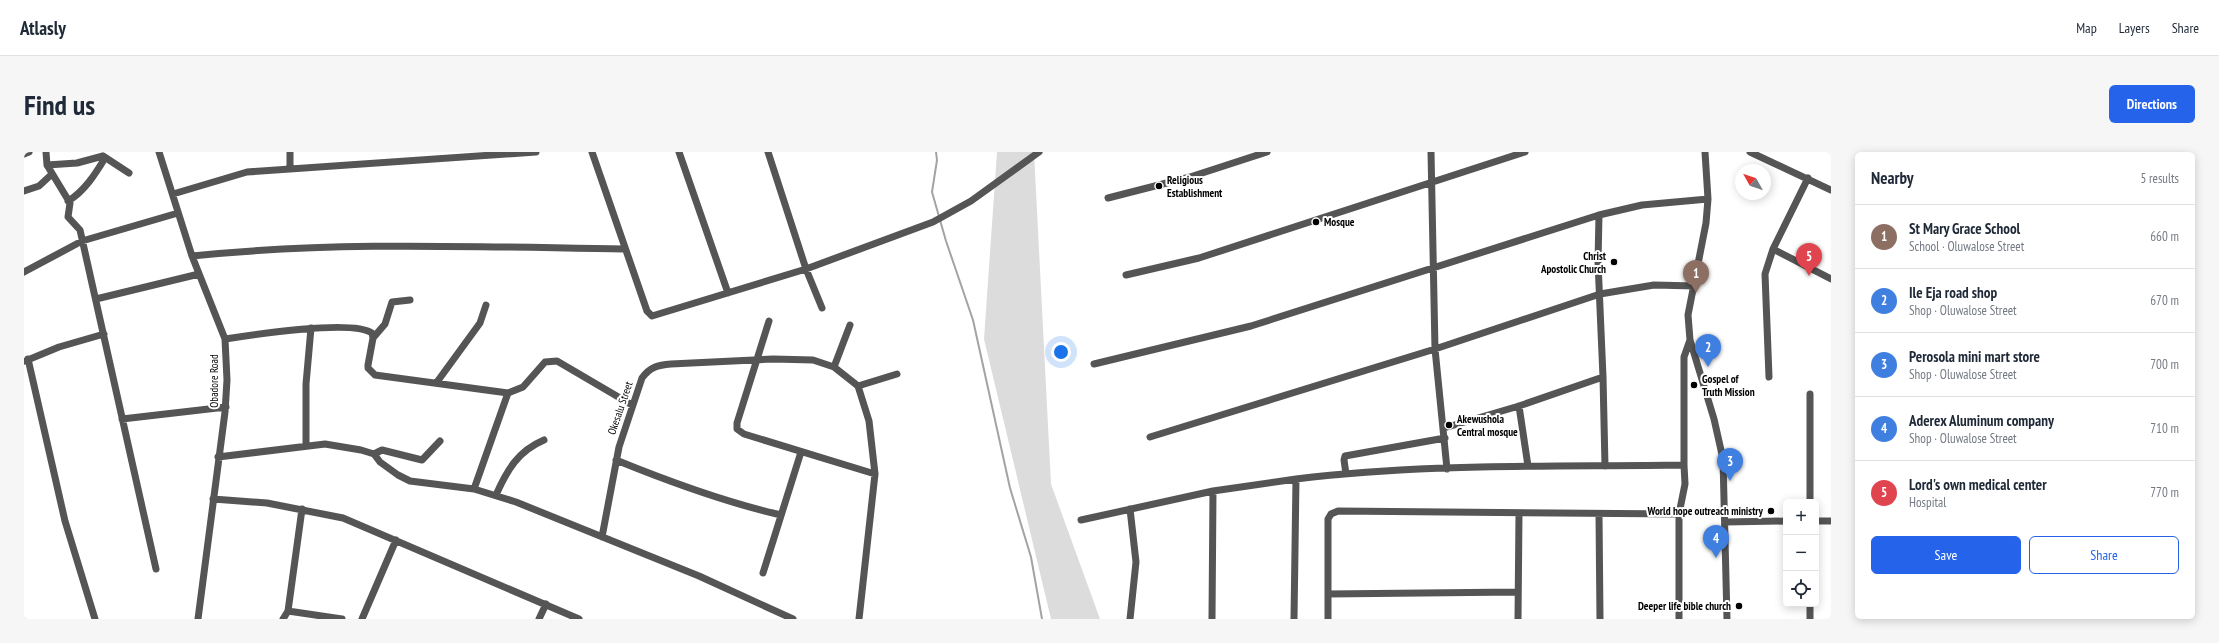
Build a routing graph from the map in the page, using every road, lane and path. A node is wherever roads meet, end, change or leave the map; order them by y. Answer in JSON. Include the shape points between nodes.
{"nodes":[{"id":1,"x":28,"y":152,"type":"edge"},
{"id":2,"x":46,"y":152,"type":"edge"},
{"id":3,"x":159,"y":152,"type":"edge"},
{"id":4,"x":290,"y":152,"type":"edge"},
{"id":5,"x":536,"y":152,"type":"edge"},
{"id":6,"x":592,"y":152,"type":"edge"},
{"id":7,"x":679,"y":152,"type":"edge"},
{"id":8,"x":768,"y":152,"type":"edge"},
{"id":9,"x":1039,"y":152,"type":"edge"},
{"id":10,"x":1268,"y":152,"type":"edge"},
{"id":11,"x":1431,"y":152,"type":"edge"},
{"id":12,"x":1525,"y":152,"type":"edge"},
{"id":13,"x":1705,"y":152,"type":"edge"},
{"id":14,"x":1750,"y":152,"type":"edge"},
{"id":15,"x":24,"y":154,"type":"edge"},
{"id":16,"x":104,"y":156,"type":"edge"},
{"id":17,"x":47,"y":165,"type":"junction"},
{"id":18,"x":290,"y":169,"type":"junction"},
{"id":19,"x":129,"y":173,"type":"dead end"},
{"id":20,"x":52,"y":174,"type":"junction"},
{"id":21,"x":1808,"y":178,"type":"junction"},
{"id":22,"x":1430,"y":183,"type":"junction"},
{"id":23,"x":1831,"y":190,"type":"edge"},
{"id":24,"x":24,"y":192,"type":"edge"},
{"id":25,"x":173,"y":194,"type":"junction"},
{"id":26,"x":1108,"y":198,"type":"dead end"},
{"id":27,"x":1708,"y":199,"type":"junction"},
{"id":28,"x":68,"y":201,"type":"junction"},
{"id":29,"x":178,"y":213,"type":"junction"},
{"id":30,"x":1599,"y":215,"type":"junction"},
{"id":31,"x":82,"y":241,"type":"junction"},
{"id":32,"x":624,"y":249,"type":"junction"},
{"id":33,"x":1773,"y":249,"type":"junction"},
{"id":34,"x":192,"y":256,"type":"junction"},
{"id":35,"x":1434,"y":267,"type":"junction"},
{"id":36,"x":806,"y":269,"type":"junction"},
{"id":37,"x":24,"y":272,"type":"edge"},
{"id":38,"x":199,"y":274,"type":"junction"},
{"id":39,"x":1126,"y":275,"type":"dead end"},
{"id":40,"x":1831,"y":279,"type":"edge"},
{"id":41,"x":1695,"y":286,"type":"junction"},
{"id":42,"x":728,"y":293,"type":"junction"},
{"id":43,"x":1600,"y":294,"type":"junction"},
{"id":44,"x":96,"y":299,"type":"junction"},
{"id":45,"x":410,"y":300,"type":"dead end"},
{"id":46,"x":486,"y":305,"type":"dead end"},
{"id":47,"x":822,"y":308,"type":"dead end"},
{"id":48,"x":769,"y":321,"type":"dead end"},
{"id":49,"x":850,"y":325,"type":"dead end"},
{"id":50,"x":311,"y":328,"type":"junction"},
{"id":51,"x":104,"y":334,"type":"junction"},
{"id":52,"x":373,"y":338,"type":"junction"},
{"id":53,"x":224,"y":339,"type":"junction"},
{"id":54,"x":1690,"y":340,"type":"junction"},
{"id":55,"x":1435,"y":349,"type":"junction"},
{"id":56,"x":26,"y":360,"type":"edge"},
{"id":57,"x":755,"y":360,"type":"junction"},
{"id":58,"x":1094,"y":364,"type":"dead end"},
{"id":59,"x":834,"y":368,"type":"junction"},
{"id":60,"x":897,"y":374,"type":"dead end"},
{"id":61,"x":1603,"y":377,"type":"junction"},
{"id":62,"x":1769,"y":377,"type":"dead end"},
{"id":63,"x":437,"y":382,"type":"junction"},
{"id":64,"x":858,"y":386,"type":"junction"},
{"id":65,"x":508,"y":393,"type":"junction"},
{"id":66,"x":1810,"y":394,"type":"dead end"},
{"id":67,"x":632,"y":405,"type":"junction"},
{"id":68,"x":1519,"y":406,"type":"junction"},
{"id":69,"x":226,"y":407,"type":"junction"},
{"id":70,"x":122,"y":419,"type":"junction"},
{"id":71,"x":1444,"y":428,"type":"junction"},
{"id":72,"x":1150,"y":437,"type":"dead end"},
{"id":73,"x":1445,"y":438,"type":"junction"},
{"id":74,"x":544,"y":440,"type":"dead end"},
{"id":75,"x":440,"y":441,"type":"dead end"},
{"id":76,"x":306,"y":446,"type":"junction"},
{"id":77,"x":801,"y":452,"type":"junction"},
{"id":78,"x":374,"y":454,"type":"junction"},
{"id":79,"x":218,"y":457,"type":"junction"},
{"id":80,"x":616,"y":460,"type":"junction"},
{"id":81,"x":1684,"y":465,"type":"junction"},
{"id":82,"x":1528,"y":466,"type":"junction"},
{"id":83,"x":1604,"y":466,"type":"junction"},
{"id":84,"x":1447,"y":469,"type":"junction"},
{"id":85,"x":875,"y":474,"type":"junction"},
{"id":86,"x":1346,"y":474,"type":"junction"},
{"id":87,"x":1296,"y":479,"type":"junction"},
{"id":88,"x":474,"y":489,"type":"junction"},
{"id":89,"x":1213,"y":491,"type":"junction"},
{"id":90,"x":496,"y":495,"type":"junction"},
{"id":91,"x":212,"y":499,"type":"junction"},
{"id":92,"x":1810,"y":499,"type":"edge"},
{"id":93,"x":302,"y":509,"type":"junction"},
{"id":94,"x":1130,"y":509,"type":"junction"},
{"id":95,"x":1519,"y":513,"type":"junction"},
{"id":96,"x":1599,"y":514,"type":"junction"},
{"id":97,"x":1679,"y":514,"type":"junction"},
{"id":98,"x":781,"y":515,"type":"junction"},
{"id":99,"x":1081,"y":520,"type":"dead end"},
{"id":100,"x":1783,"y":521,"type":"edge"},
{"id":101,"x":1819,"y":521,"type":"edge"},
{"id":102,"x":1831,"y":521,"type":"edge"},
{"id":103,"x":1726,"y":522,"type":"junction"},
{"id":104,"x":602,"y":537,"type":"junction"},
{"id":105,"x":396,"y":540,"type":"junction"},
{"id":106,"x":156,"y":569,"type":"dead end"},
{"id":107,"x":763,"y":573,"type":"dead end"},
{"id":108,"x":1517,"y":592,"type":"junction"},
{"id":109,"x":1328,"y":594,"type":"junction"},
{"id":110,"x":546,"y":604,"type":"junction"},
{"id":111,"x":1810,"y":607,"type":"edge"},
{"id":112,"x":288,"y":611,"type":"junction"},
{"id":113,"x":95,"y":619,"type":"edge"},
{"id":114,"x":198,"y":619,"type":"edge"},
{"id":115,"x":283,"y":619,"type":"edge"},
{"id":116,"x":342,"y":619,"type":"edge"},
{"id":117,"x":362,"y":619,"type":"edge"},
{"id":118,"x":539,"y":619,"type":"edge"},
{"id":119,"x":579,"y":619,"type":"edge"},
{"id":120,"x":793,"y":619,"type":"edge"},
{"id":121,"x":859,"y":619,"type":"edge"},
{"id":122,"x":1130,"y":619,"type":"edge"},
{"id":123,"x":1212,"y":619,"type":"edge"},
{"id":124,"x":1294,"y":619,"type":"edge"},
{"id":125,"x":1328,"y":619,"type":"edge"},
{"id":126,"x":1518,"y":619,"type":"edge"},
{"id":127,"x":1600,"y":619,"type":"edge"},
{"id":128,"x":1679,"y":619,"type":"edge"},
{"id":129,"x":1727,"y":619,"type":"edge"},
{"id":130,"x":1810,"y":619,"type":"edge"}],
"edges":[{"from":1,"to":15,"type":"street"},
{"from":2,"to":17,"type":"street"},
{"from":3,"to":25,"type":"street","name":"Obadore Road"},
{"from":4,"to":18,"type":"street"},
{"from":5,"to":18,"type":"street"},
{"from":6,"to":32,"type":"street"},
{"from":7,"to":42,"type":"street"},
{"from":8,"to":36,"type":"street"},
{"from":9,"to":36,"type":"street","via":[[971,201],[933,222]]},
{"from":10,"to":26,"type":"street","via":[[1190,177]]},
{"from":11,"to":22,"type":"street"},
{"from":12,"to":22,"type":"street"},
{"from":13,"to":27,"type":"street"},
{"from":14,"to":21,"type":"street"},
{"from":16,"to":17,"type":"street","via":[[77,163]]},
{"from":16,"to":19,"type":"street"},
{"from":16,"to":28,"type":"street","via":[[99,170],[81,191]]},
{"from":17,"to":20,"type":"street"},
{"from":18,"to":25,"type":"street","via":[[236,174]]},
{"from":20,"to":24,"type":"street","via":[[39,186]]},
{"from":20,"to":28,"type":"street"},
{"from":21,"to":23,"type":"street"},
{"from":21,"to":33,"type":"street"},
{"from":22,"to":35,"type":"street"},
{"from":22,"to":39,"type":"street","via":[[1199,258]]},
{"from":25,"to":29,"type":"street","name":"Obadore Road"},
{"from":27,"to":30,"type":"street","via":[[1642,205]]},
{"from":27,"to":41,"type":"street"},
{"from":28,"to":31,"type":"street","via":[[68,217],[80,230]]},
{"from":29,"to":31,"type":"street"},
{"from":29,"to":34,"type":"street","name":"Obadore Road"},
{"from":30,"to":35,"type":"street"},
{"from":30,"to":43,"type":"street"},
{"from":31,"to":37,"type":"street"},
{"from":31,"to":44,"type":"street"},
{"from":32,"to":34,"type":"street","via":[[337,246]]},
{"from":32,"to":42,"type":"street","via":[[649,315]]},
{"from":33,"to":40,"type":"street"},
{"from":33,"to":62,"type":"street","via":[[1765,274]]},
{"from":34,"to":38,"type":"street","name":"Obadore Road"},
{"from":35,"to":55,"type":"street"},
{"from":35,"to":58,"type":"street","via":[[1251,326]]},
{"from":36,"to":42,"type":"street"},
{"from":36,"to":47,"type":"street"},
{"from":38,"to":44,"type":"street"},
{"from":38,"to":53,"type":"street","name":"Obadore Road"},
{"from":41,"to":43,"type":"street","via":[[1654,285]]},
{"from":41,"to":54,"type":"street","via":[[1688,315]]},
{"from":43,"to":55,"type":"street"},
{"from":43,"to":61,"type":"street"},
{"from":44,"to":51,"type":"street"},
{"from":45,"to":52,"type":"street","via":[[392,302],[385,324]]},
{"from":46,"to":63,"type":"street","via":[[480,323]]},
{"from":48,"to":57,"type":"street"},
{"from":49,"to":59,"type":"street"},
{"from":50,"to":52,"type":"street","via":[[363,330],[372,333]]},
{"from":50,"to":53,"type":"street"},
{"from":50,"to":76,"type":"street","via":[[306,384]]},
{"from":51,"to":56,"type":"street","via":[[67,344]]},
{"from":51,"to":70,"type":"street"},
{"from":52,"to":63,"type":"street","via":[[368,365],[375,375]]},
{"from":53,"to":69,"type":"street","name":"Obadore Road"},
{"from":54,"to":81,"type":"street","via":[[1684,357]]},
{"from":54,"to":103,"type":"street","via":[[1719,439]]},
{"from":55,"to":71,"type":"street"},
{"from":55,"to":72,"type":"street"},
{"from":56,"to":113,"type":"street","via":[[48,438],[65,521]]},
{"from":57,"to":59,"type":"street","name":"Okesalu Street","via":[[814,360]]},
{"from":57,"to":67,"type":"street","name":"Okesalu Street","via":[[656,366],[642,378]]},
{"from":57,"to":77,"type":"street","via":[[737,429],[744,434]]},
{"from":59,"to":64,"type":"street","name":"Okesalu Street"},
{"from":60,"to":64,"type":"street"},
{"from":61,"to":68,"type":"street"},
{"from":61,"to":83,"type":"street"},
{"from":63,"to":65,"type":"street"},
{"from":64,"to":85,"type":"street","via":[[869,421]]},
{"from":65,"to":67,"type":"street","via":[[523,387],[540,366],[551,360],[557,361]]},
{"from":65,"to":88,"type":"street"},
{"from":66,"to":92,"type":"street"},
{"from":67,"to":80,"type":"street","name":"Okesalu Street"},
{"from":68,"to":71,"type":"street"},
{"from":68,"to":82,"type":"street"},
{"from":69,"to":70,"type":"street"},
{"from":69,"to":79,"type":"street","name":"Obadore Road"},
{"from":70,"to":106,"type":"street"},
{"from":71,"to":73,"type":"street"},
{"from":73,"to":84,"type":"street"},
{"from":73,"to":86,"type":"street","via":[[1345,456]]},
{"from":74,"to":90,"type":"street","via":[[534,444],[508,468]]},
{"from":75,"to":78,"type":"street","via":[[422,460],[382,450]]},
{"from":76,"to":78,"type":"street","via":[[339,445]]},
{"from":76,"to":79,"type":"street"},
{"from":77,"to":85,"type":"street"},
{"from":77,"to":98,"type":"street"},
{"from":78,"to":88,"type":"street","via":[[398,476],[410,481]]},
{"from":79,"to":91,"type":"street","name":"Obadore Road"},
{"from":80,"to":98,"type":"street","via":[[682,487]]},
{"from":80,"to":104,"type":"street","name":"Okesalu Street"},
{"from":81,"to":83,"type":"street"},
{"from":81,"to":97,"type":"street","via":[[1685,484]]},
{"from":82,"to":83,"type":"street"},
{"from":82,"to":84,"type":"street"},
{"from":84,"to":86,"type":"street"},
{"from":85,"to":121,"type":"street"},
{"from":86,"to":87,"type":"street"},
{"from":87,"to":89,"type":"street"},
{"from":87,"to":124,"type":"street"},
{"from":88,"to":90,"type":"street"},
{"from":89,"to":94,"type":"street"},
{"from":89,"to":123,"type":"street"},
{"from":90,"to":104,"type":"street"},
{"from":91,"to":93,"type":"street","via":[[267,503]]},
{"from":91,"to":114,"type":"street","name":"Obadore Road"},
{"from":93,"to":105,"type":"street","via":[[343,518]]},
{"from":93,"to":112,"type":"street"},
{"from":94,"to":99,"type":"street"},
{"from":94,"to":122,"type":"street","via":[[1136,562]]},
{"from":95,"to":96,"type":"street"},
{"from":95,"to":108,"type":"street"},
{"from":95,"to":109,"type":"street","via":[[1338,511],[1331,514],[1328,519]]},
{"from":96,"to":97,"type":"street"},
{"from":96,"to":127,"type":"street"},
{"from":97,"to":128,"type":"street"},
{"from":98,"to":107,"type":"street"},
{"from":100,"to":103,"type":"street"},
{"from":101,"to":102,"type":"street"},
{"from":103,"to":129,"type":"street"},
{"from":104,"to":120,"type":"street","via":[[699,576]]},
{"from":105,"to":110,"type":"street"},
{"from":105,"to":117,"type":"street"},
{"from":108,"to":109,"type":"street"},
{"from":108,"to":126,"type":"street"},
{"from":109,"to":125,"type":"street"},
{"from":110,"to":118,"type":"street"},
{"from":110,"to":119,"type":"street"},
{"from":111,"to":130,"type":"street"},
{"from":112,"to":115,"type":"street"},
{"from":112,"to":116,"type":"street"}]}
